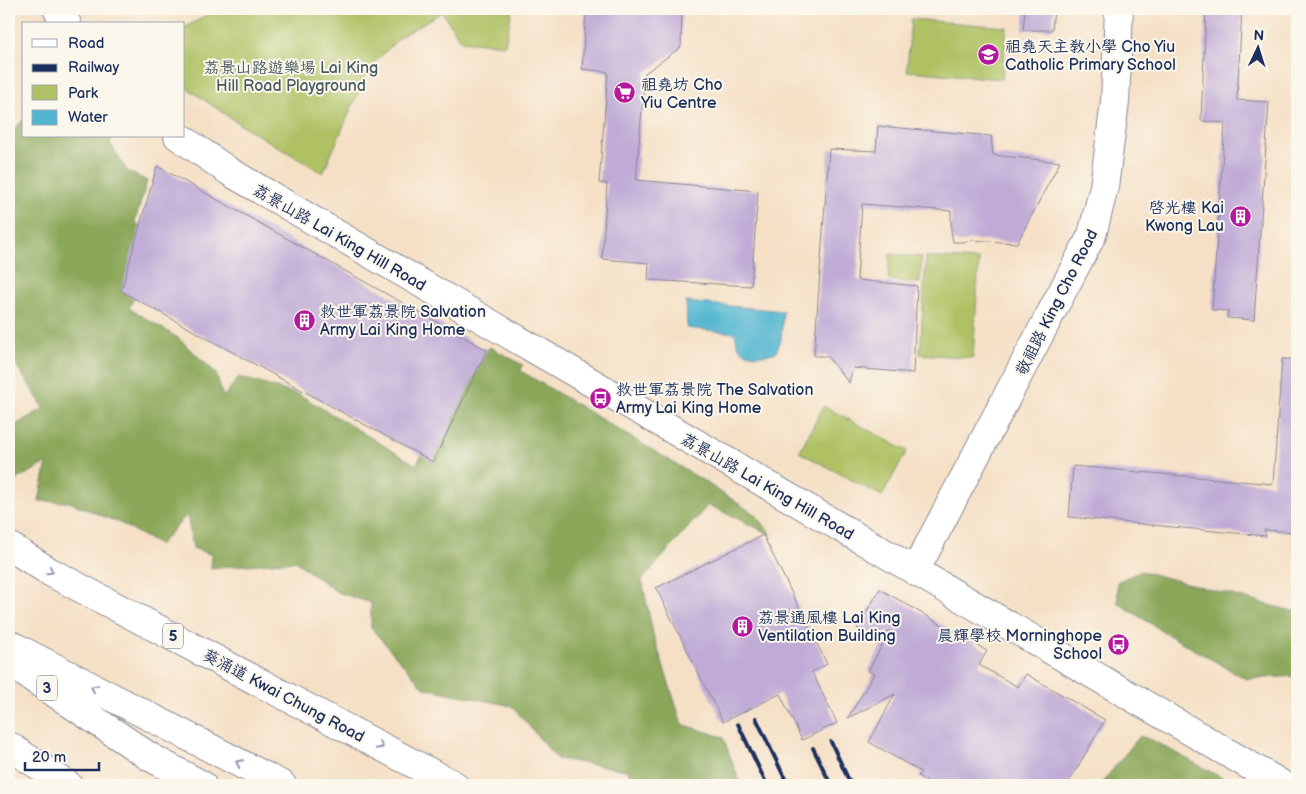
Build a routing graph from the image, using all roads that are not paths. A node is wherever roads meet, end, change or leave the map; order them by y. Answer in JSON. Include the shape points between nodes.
{"nodes":[{"id":1,"x":57,"y":9,"type":"edge"},
{"id":2,"x":1119,"y":9,"type":"edge"},
{"id":3,"x":66,"y":22,"type":"edge"},
{"id":4,"x":181,"y":138,"type":"edge"},
{"id":5,"x":9,"y":546,"type":"edge"},
{"id":6,"x":915,"y":572,"type":"junction"},
{"id":7,"x":9,"y":644,"type":"edge"},
{"id":8,"x":9,"y":661,"type":"edge"},
{"id":9,"x":9,"y":744,"type":"edge"},
{"id":10,"x":68,"y":785,"type":"edge"},
{"id":11,"x":77,"y":785,"type":"edge"},
{"id":12,"x":202,"y":785,"type":"edge"},
{"id":13,"x":282,"y":785,"type":"edge"},
{"id":14,"x":454,"y":785,"type":"edge"},
{"id":15,"x":1283,"y":785,"type":"edge"}],
"edges":[{"from":1,"to":3,"type":"main road"},
{"from":2,"to":6,"type":"main road","name":"敬祖路 King Cho Road","via":[[1115,102],[1104,187],[1092,235]]},
{"from":4,"to":6,"type":"main road","name":"荔景山路 Lai King Hill Road","via":[[230,172]]},
{"from":5,"to":14,"type":"main road","name":"葵涌道 Kwai Chung Road","number":"5","one_way":true,"via":[[50,572]]},
{"from":6,"to":15,"type":"main road","name":"荔景山路 Lai King Hill Road"},
{"from":13,"to":7,"type":"main road","one_way":true},
{"from":8,"to":12,"type":"main road","number":"3","via":[[150,756]]},
{"from":9,"to":10,"type":"main road"},
{"from":9,"to":11,"type":"main road"}]}
